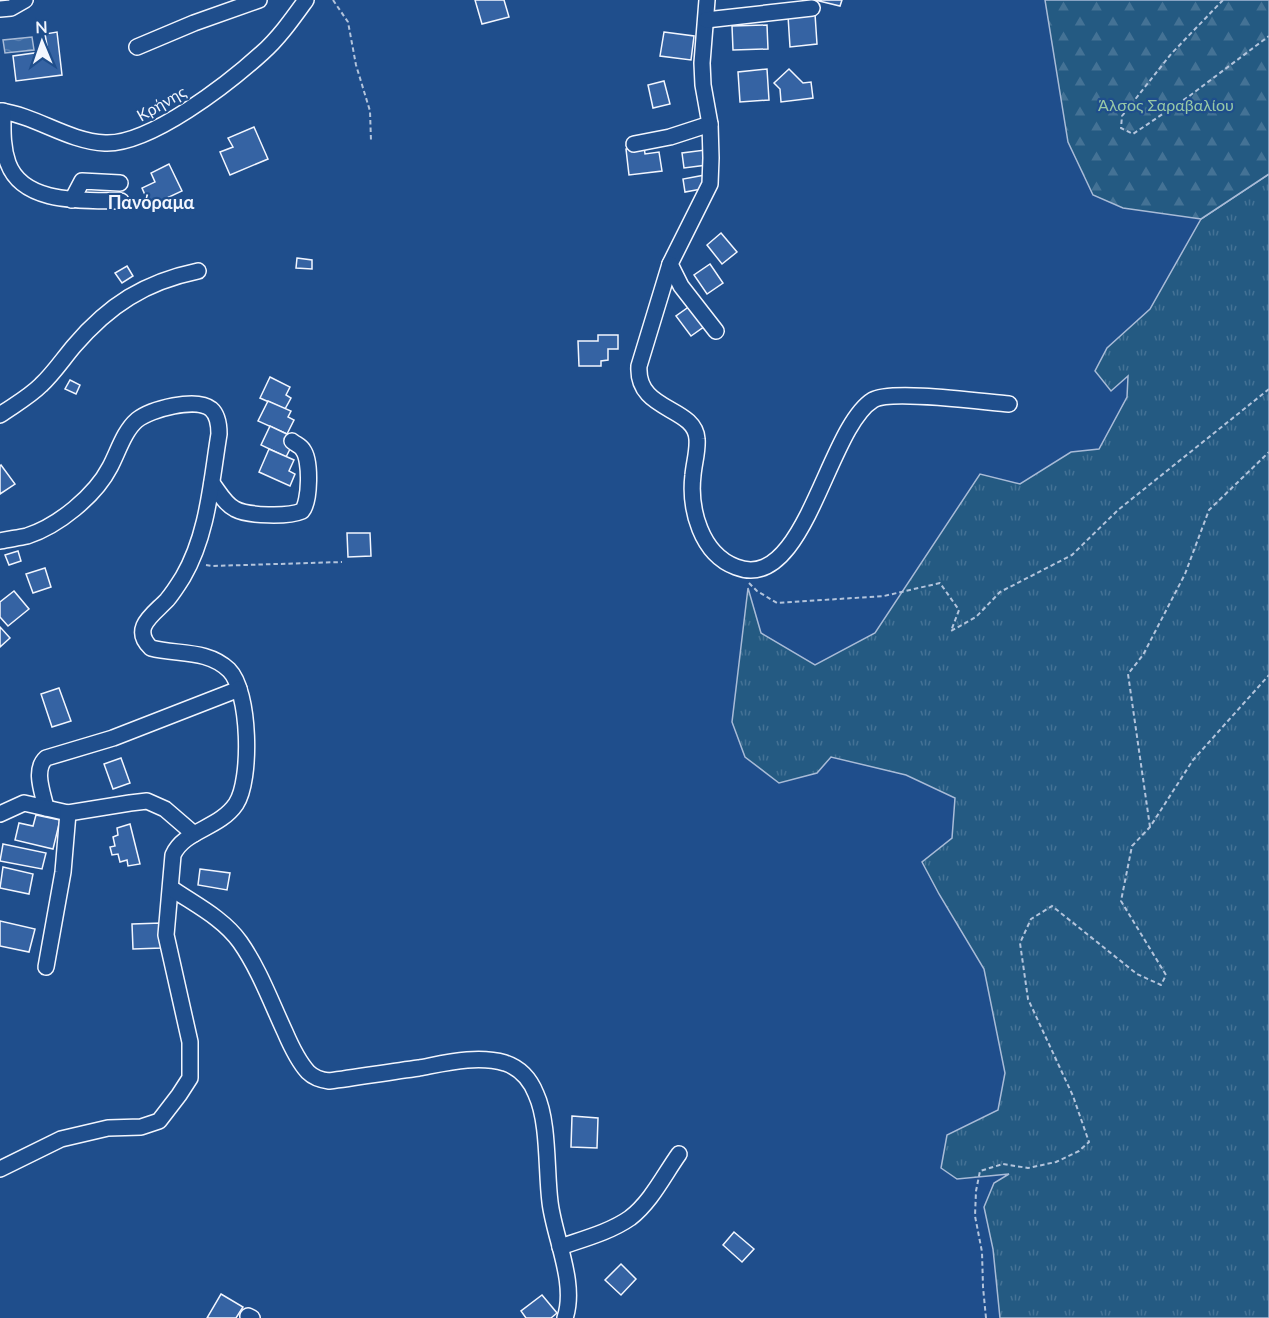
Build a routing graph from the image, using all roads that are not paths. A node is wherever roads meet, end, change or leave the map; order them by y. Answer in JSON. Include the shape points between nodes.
{"nodes":[{"id":1,"x":25,"y":0,"type":"edge"},
{"id":2,"x":259,"y":0,"type":"edge"},
{"id":3,"x":306,"y":0,"type":"edge"},
{"id":4,"x":707,"y":0,"type":"edge"},
{"id":5,"x":812,"y":8,"type":"dead end"},
{"id":6,"x":0,"y":9,"type":"edge"},
{"id":7,"x":706,"y":20,"type":"junction"},
{"id":8,"x":137,"y":47,"type":"dead end"},
{"id":9,"x":2,"y":111,"type":"edge"},
{"id":10,"x":710,"y":124,"type":"junction"},
{"id":11,"x":634,"y":144,"type":"dead end"},
{"id":12,"x":120,"y":183,"type":"dead end"},
{"id":13,"x":72,"y":200,"type":"junction"},
{"id":14,"x":121,"y":201,"type":"dead end"},
{"id":15,"x":670,"y":264,"type":"junction"},
{"id":16,"x":198,"y":271,"type":"dead end"},
{"id":17,"x":716,"y":331,"type":"dead end"},
{"id":18,"x":1009,"y":404,"type":"dead end"},
{"id":19,"x":0,"y":415,"type":"edge"},
{"id":20,"x":292,"y":441,"type":"dead end"},
{"id":21,"x":212,"y":483,"type":"junction"},
{"id":22,"x":0,"y":541,"type":"edge"},
{"id":23,"x":240,"y":689,"type":"junction"},
{"id":24,"x":46,"y":808,"type":"junction"},
{"id":25,"x":68,"y":813,"type":"junction"},
{"id":26,"x":0,"y":814,"type":"edge"},
{"id":27,"x":194,"y":834,"type":"junction"},
{"id":28,"x":171,"y":888,"type":"junction"},
{"id":29,"x":46,"y":967,"type":"dead end"},
{"id":30,"x":679,"y":1154,"type":"dead end"},
{"id":31,"x":0,"y":1169,"type":"edge"},
{"id":32,"x":560,"y":1247,"type":"junction"},
{"id":33,"x":565,"y":1318,"type":"edge"}],
"edges":[{"from":1,"to":6,"type":"street"},
{"from":2,"to":8,"type":"street"},
{"from":3,"to":9,"type":"street","name":"Κρήνης","via":[[262,53],[220,87],[178,116],[126,141],[83,140]]},
{"from":4,"to":7,"type":"street"},
{"from":5,"to":7,"type":"street"},
{"from":7,"to":10,"type":"street","via":[[702,63]]},
{"from":9,"to":13,"type":"street","via":[[8,163],[16,179],[31,190]]},
{"from":10,"to":11,"type":"street"},
{"from":10,"to":15,"type":"street","via":[[710,184]]},
{"from":12,"to":13,"type":"street","via":[[82,181]]},
{"from":13,"to":14,"type":"street"},
{"from":15,"to":17,"type":"street","via":[[681,286]]},
{"from":15,"to":18,"type":"street","via":[[638,375],[651,398],[683,418],[697,434],[692,488],[697,522],[706,541],[729,564],[744,570],[760,569],[788,549],[805,523],[837,447],[872,400],[894,394]]},
{"from":16,"to":19,"type":"street","via":[[139,290],[100,319],[43,384]]},
{"from":20,"to":21,"type":"street","via":[[303,449],[307,461],[308,493],[302,511],[286,515],[235,510]]},
{"from":21,"to":22,"type":"street","via":[[219,429],[214,412],[200,405],[157,410],[133,424],[99,484],[75,508],[34,533]]},
{"from":21,"to":23,"type":"street","via":[[191,561],[173,593],[148,619],[143,635],[151,648],[201,655],[215,662],[228,670]]},
{"from":23,"to":24,"type":"street","via":[[113,738],[46,758],[39,773]]},
{"from":23,"to":27,"type":"street","via":[[246,759],[242,792],[219,821]]},
{"from":24,"to":25,"type":"street"},
{"from":24,"to":26,"type":"street","via":[[24,803]]},
{"from":25,"to":27,"type":"street","via":[[147,801],[165,809]]},
{"from":25,"to":29,"type":"street","via":[[66,853]]},
{"from":27,"to":28,"type":"street","via":[[173,855]]},
{"from":28,"to":31,"type":"street","via":[[166,935],[190,1042],[190,1078],[180,1095],[159,1121],[61,1139]]},
{"from":28,"to":32,"type":"street","via":[[215,918],[240,942],[293,1049],[304,1067],[318,1079],[329,1081],[486,1060],[520,1070],[537,1096],[550,1204]]},
{"from":30,"to":32,"type":"street","via":[[645,1203],[629,1218]]},
{"from":32,"to":33,"type":"street","via":[[568,1290]]}]}
